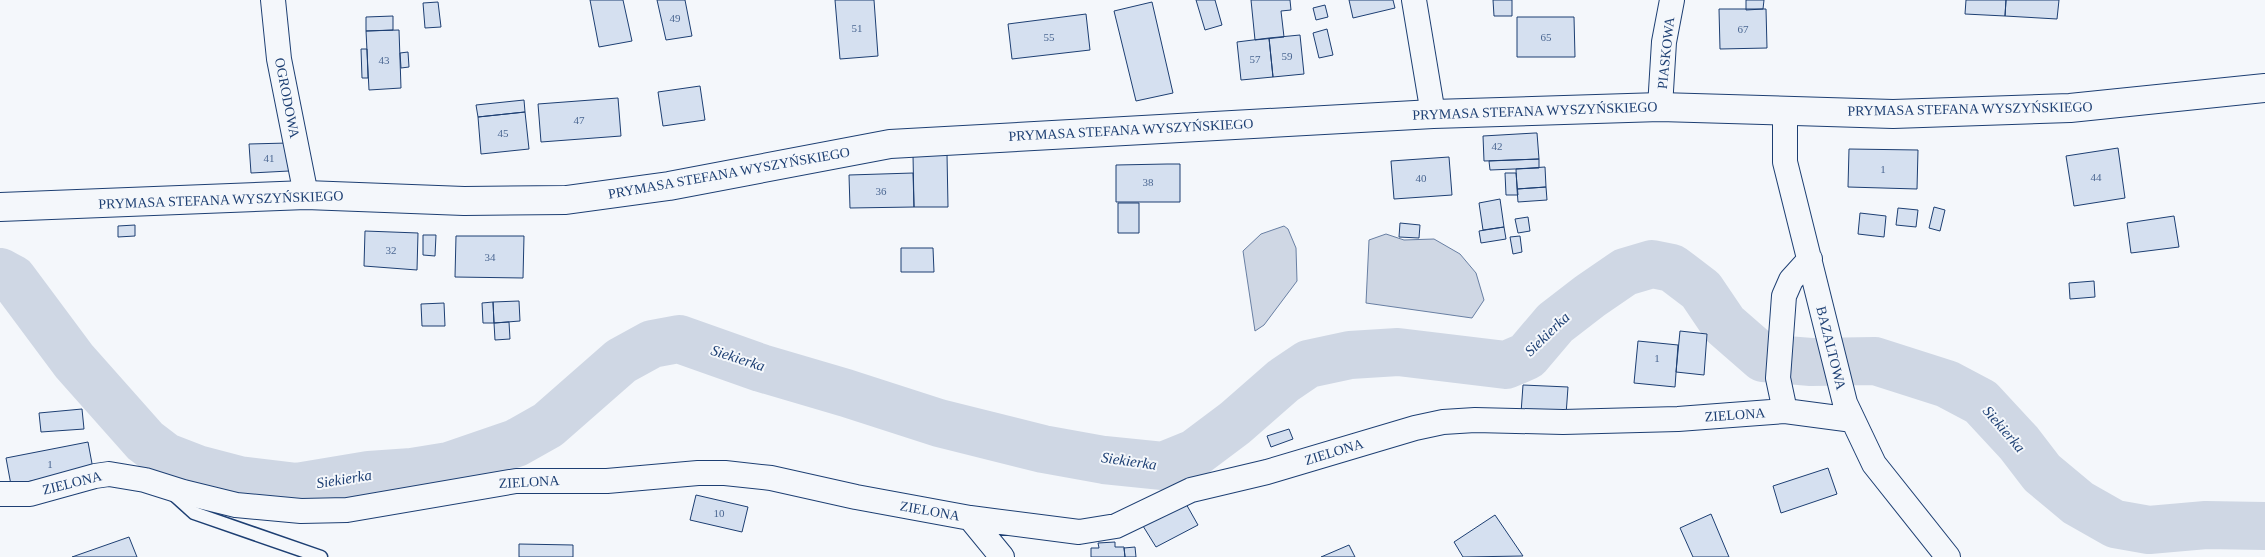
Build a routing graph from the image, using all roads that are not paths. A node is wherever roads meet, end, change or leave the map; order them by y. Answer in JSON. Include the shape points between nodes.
{"nodes":[{"id":1,"x":273,"y":0,"type":"edge"},
{"id":2,"x":1414,"y":0,"type":"edge"},
{"id":3,"x":1672,"y":0,"type":"edge"},
{"id":4,"x":2265,"y":88,"type":"edge"},
{"id":5,"x":1660,"y":107,"type":"junction"},
{"id":6,"x":1786,"y":111,"type":"junction"},
{"id":7,"x":1433,"y":114,"type":"junction"},
{"id":8,"x":306,"y":195,"type":"junction"},
{"id":9,"x":0,"y":207,"type":"edge"},
{"id":10,"x":1810,"y":259,"type":"junction"},
{"id":11,"x":1786,"y":411,"type":"junction"},
{"id":12,"x":1849,"y":412,"type":"junction"},
{"id":13,"x":166,"y":487,"type":"junction"},
{"id":14,"x":0,"y":494,"type":"edge"},
{"id":15,"x":970,"y":518,"type":"junction"},
{"id":16,"x":321,"y":557,"type":"edge"},
{"id":17,"x":1002,"y":557,"type":"edge"},
{"id":18,"x":1948,"y":557,"type":"edge"}],
"edges":[{"from":1,"to":8,"type":"street","name":"OGRODOWA","via":[[279,59]]},
{"from":2,"to":7,"type":"street"},
{"from":3,"to":5,"type":"street","name":"PIASKOWA","via":[[1664,42]]},
{"from":4,"to":6,"type":"main road","name":"PRYMASA STEFANA WYSZYŃSKIEGO","via":[[2076,108],[1893,114]]},
{"from":5,"to":6,"type":"main road","name":"PRYMASA STEFANA WYSZYŃSKIEGO"},
{"from":5,"to":7,"type":"main road","name":"PRYMASA STEFANA WYSZYŃSKIEGO"},
{"from":6,"to":10,"type":"street","name":"BAZALTOWA","via":[[1786,162]]},
{"from":7,"to":8,"type":"main road","name":"PRYMASA STEFANA WYSZYŃSKIEGO","via":[[890,144],[669,186],[566,200],[464,201]]},
{"from":8,"to":9,"type":"main road","name":"PRYMASA STEFANA WYSZYŃSKIEGO"},
{"from":10,"to":11,"type":"street","via":[[1791,280],[1784,296],[1778,378]]},
{"from":10,"to":12,"type":"street","name":"BAZALTOWA"},
{"from":11,"to":12,"type":"street","name":"ZIELONA"},
{"from":11,"to":15,"type":"street","name":"ZIELONA","via":[[1678,419],[1443,422],[1191,490],[1116,526],[1098,530],[1079,532]]},
{"from":12,"to":18,"type":"street","name":"BAZALTOWA","via":[[1874,464]]},
{"from":13,"to":14,"type":"street","name":"ZIELONA","via":[[110,474],[30,494]]},
{"from":13,"to":15,"type":"street","name":"ZIELONA","via":[[236,505],[301,511],[347,510],[516,481],[607,481],[725,473],[770,478]]},
{"from":13,"to":16,"type":"lane","via":[[194,513]]},
{"from":15,"to":17,"type":"street"}]}
